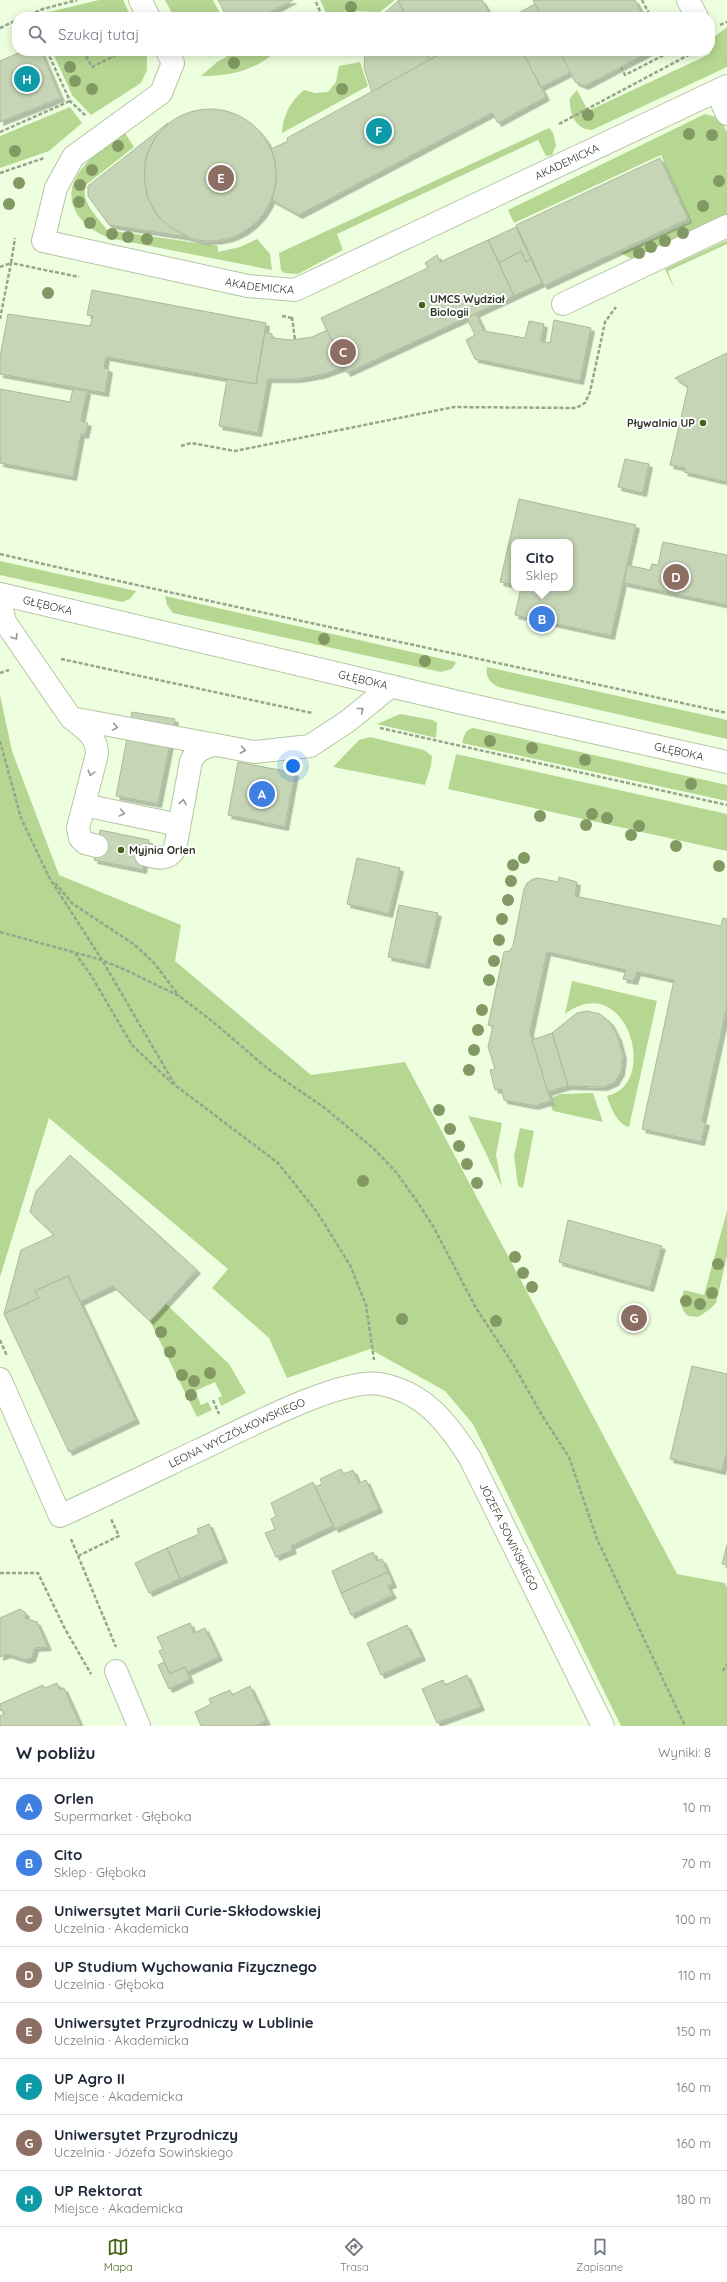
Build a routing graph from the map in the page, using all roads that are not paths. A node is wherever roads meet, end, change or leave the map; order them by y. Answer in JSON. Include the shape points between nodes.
{"nodes":[{"id":1,"x":140,"y":0,"type":"edge"},
{"id":2,"x":688,"y":0,"type":"edge"},
{"id":3,"x":146,"y":12,"type":"edge"},
{"id":4,"x":694,"y":12,"type":"edge"},
{"id":5,"x":169,"y":56,"type":"edge"},
{"id":6,"x":722,"y":89,"type":"edge"},
{"id":7,"x":727,"y":114,"type":"edge"},
{"id":8,"x":727,"y":226,"type":"edge"},
{"id":9,"x":563,"y":304,"type":"dead end"},
{"id":10,"x":0,"y":594,"type":"edge"},
{"id":11,"x":0,"y":601,"type":"edge"},
{"id":12,"x":391,"y":686,"type":"junction"},
{"id":13,"x":71,"y":718,"type":"junction"},
{"id":14,"x":213,"y":745,"type":"junction"},
{"id":15,"x":727,"y":762,"type":"edge"},
{"id":16,"x":84,"y":805,"type":"junction"},
{"id":17,"x":179,"y":825,"type":"junction"},
{"id":18,"x":96,"y":846,"type":"tunnel mouth"},
{"id":19,"x":146,"y":855,"type":"tunnel mouth"},
{"id":20,"x":0,"y":1379,"type":"edge"},
{"id":21,"x":378,"y":1384,"type":"joint"},
{"id":22,"x":116,"y":1672,"type":"road end"},
{"id":23,"x":139,"y":1726,"type":"edge"},
{"id":24,"x":603,"y":1726,"type":"edge"}],
"edges":[{"from":1,"to":3,"type":"street"},
{"from":2,"to":4,"type":"street"},
{"from":5,"to":6,"type":"street","name":"AKADEMICKA","via":[[173,63],[162,93],[73,157],[56,188],[43,241],[248,286],[295,290]]},
{"from":6,"to":7,"type":"street"},
{"from":8,"to":9,"type":"street"},
{"from":10,"to":12,"type":"street","name":"GŁĘBOKA"},
{"from":11,"to":13,"type":"street","one_way":true,"via":[[5,622]]},
{"from":14,"to":12,"type":"street","one_way":true,"via":[[254,752],[310,746],[348,721]]},
{"from":12,"to":15,"type":"street","name":"GŁĘBOKA"},
{"from":13,"to":14,"type":"street","one_way":true},
{"from":13,"to":16,"type":"street","one_way":true,"via":[[91,734],[96,744],[97,754]]},
{"from":17,"to":14,"type":"street","one_way":true,"via":[[191,761],[201,749]]},
{"from":16,"to":17,"type":"street","one_way":true},
{"from":16,"to":18,"type":"street","via":[[78,828],[80,838],[85,843]]},
{"from":17,"to":19,"type":"street","via":[[172,854],[167,858]]},
{"from":20,"to":21,"type":"street","name":"LEONA WYCZÓŁKOWSKIEGO","via":[[60,1516],[270,1416],[332,1391],[356,1385]]},
{"from":21,"to":24,"type":"street","name":"JÓZEFA SOWIŃSKIEGO","via":[[404,1390],[420,1399],[455,1435],[482,1482]]},
{"from":22,"to":23,"type":"street"}]}
